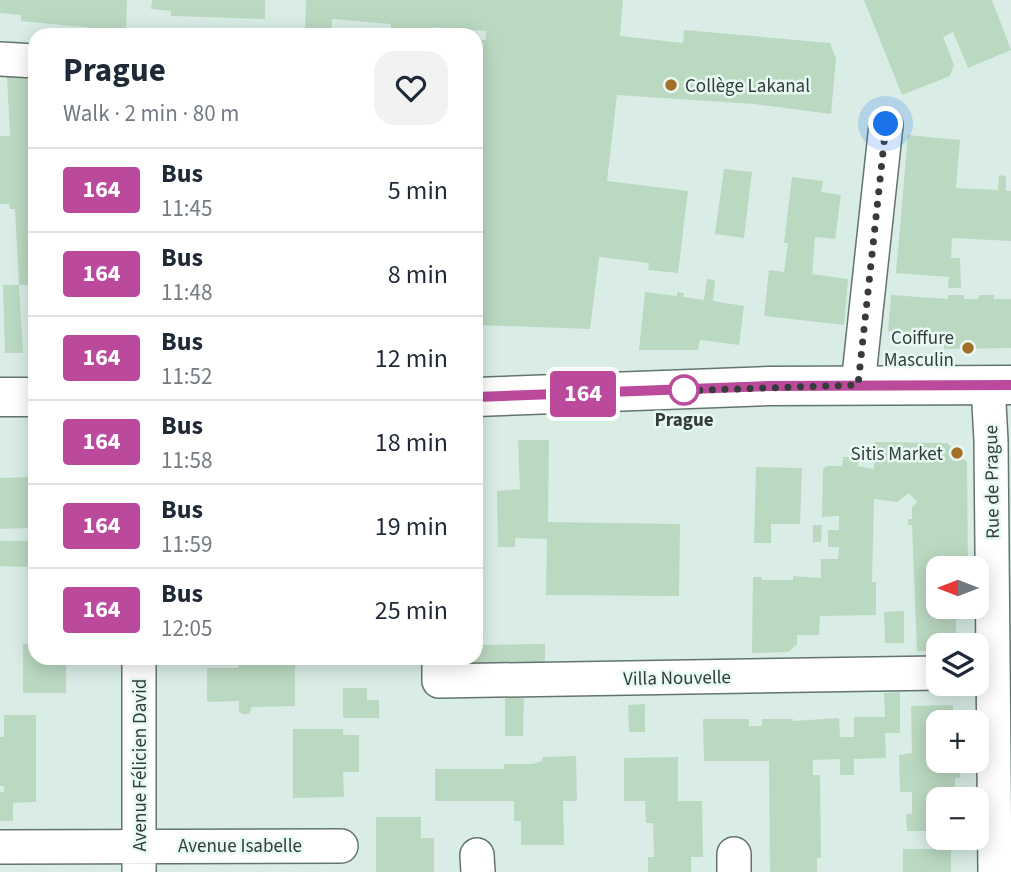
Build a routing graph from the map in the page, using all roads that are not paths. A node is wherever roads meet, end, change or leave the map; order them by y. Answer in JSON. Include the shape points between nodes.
{"nodes":[{"id":1,"x":0,"y":59,"type":"edge"},
{"id":2,"x":28,"y":61,"type":"edge"},
{"id":3,"x":886,"y":124,"type":"dead end"},
{"id":4,"x":858,"y":385,"type":"junction"},
{"id":5,"x":999,"y":385,"type":"edge"},
{"id":6,"x":0,"y":397,"type":"edge"},
{"id":7,"x":28,"y":397,"type":"edge"},
{"id":8,"x":483,"y":397,"type":"edge"},
{"id":9,"x":986,"y":633,"type":"edge"},
{"id":10,"x":139,"y":665,"type":"edge"},
{"id":11,"x":439,"y":665,"type":"edge"},
{"id":12,"x":926,"y":673,"type":"edge"},
{"id":13,"x":989,"y":692,"type":"edge"},
{"id":14,"x":1003,"y":760,"type":"edge"},
{"id":15,"x":341,"y":846,"type":"dead end"},
{"id":16,"x":0,"y":847,"type":"edge"},
{"id":17,"x":139,"y":858,"type":"edge"},
{"id":18,"x":995,"y":872,"type":"edge"}],
"edges":[{"from":1,"to":2,"type":"street"},
{"from":3,"to":4,"type":"street"},
{"from":4,"to":5,"type":"main road"},
{"from":4,"to":8,"type":"main road"},
{"from":5,"to":9,"type":"street","name":"Rue de Prague","via":[[991,441]]},
{"from":6,"to":7,"type":"main road"},
{"from":10,"to":17,"type":"street","name":"Avenue Félicien David"},
{"from":11,"to":12,"type":"street","name":"Villa Nouvelle","via":[[439,681]]},
{"from":13,"to":14,"type":"street","name":"Rue de Prague"},
{"from":14,"to":18,"type":"street","name":"Rue de Prague"},
{"from":15,"to":17,"type":"street","name":"Avenue Isabelle"},
{"from":16,"to":17,"type":"street","name":"Avenue Isabelle"}]}
